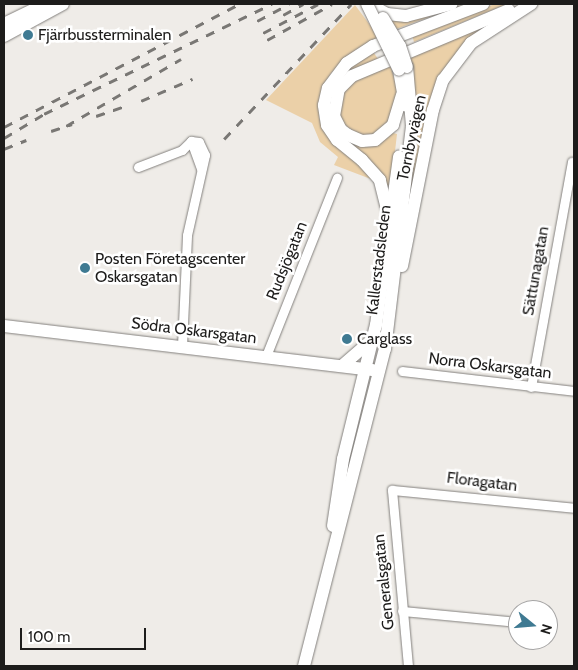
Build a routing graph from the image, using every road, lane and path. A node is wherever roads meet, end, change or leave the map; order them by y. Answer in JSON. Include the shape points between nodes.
{"nodes":[{"id":1,"x":45,"y":4,"type":"edge"},
{"id":2,"x":63,"y":4,"type":"edge"},
{"id":3,"x":451,"y":4,"type":"edge"},
{"id":4,"x":483,"y":4,"type":"edge"},
{"id":5,"x":524,"y":4,"type":"edge"},
{"id":6,"x":531,"y":4,"type":"edge"},
{"id":7,"x":371,"y":6,"type":"edge"},
{"id":8,"x":4,"y":24,"type":"edge"},
{"id":9,"x":4,"y":36,"type":"edge"},
{"id":10,"x":403,"y":69,"type":"junction"},
{"id":11,"x":402,"y":85,"type":"junction"},
{"id":12,"x":572,"y":162,"type":"dead end"},
{"id":13,"x":138,"y":167,"type":"dead end"},
{"id":14,"x":337,"y":178,"type":"dead end"},
{"id":15,"x":387,"y":234,"type":"junction"},
{"id":16,"x":4,"y":326,"type":"edge"},
{"id":17,"x":373,"y":340,"type":"junction"},
{"id":18,"x":182,"y":346,"type":"junction"},
{"id":19,"x":385,"y":349,"type":"junction"},
{"id":20,"x":266,"y":356,"type":"junction"},
{"id":21,"x":338,"y":365,"type":"junction"},
{"id":22,"x":365,"y":369,"type":"junction"},
{"id":23,"x":380,"y":371,"type":"junction"},
{"id":24,"x":402,"y":371,"type":"dead end"},
{"id":25,"x":531,"y":386,"type":"junction"},
{"id":26,"x":360,"y":390,"type":"junction"},
{"id":27,"x":574,"y":391,"type":"edge"},
{"id":28,"x":390,"y":494,"type":"joint"},
{"id":29,"x":574,"y":508,"type":"edge"},
{"id":30,"x":330,"y":556,"type":"junction"},
{"id":31,"x":402,"y":611,"type":"junction"},
{"id":32,"x":508,"y":621,"type":"edge"},
{"id":33,"x":304,"y":666,"type":"edge"},
{"id":34,"x":408,"y":666,"type":"edge"}],
"edges":[{"from":1,"to":8,"type":"main road"},
{"from":2,"to":9,"type":"main road"},
{"from":3,"to":7,"type":"main road","via":[[416,16],[397,16]]},
{"from":4,"to":15,"type":"main road","name":"Tornbyvägen","via":[[365,50],[347,63],[328,88],[324,105],[326,125],[337,140],[380,180],[386,202]]},
{"from":5,"to":11,"type":"main road","name":"Tornbyvägen","via":[[417,46],[352,76],[336,98],[334,116],[341,130],[362,141],[382,136],[397,117]]},
{"from":6,"to":19,"type":"main road","name":"Tornbyvägen","via":[[471,43],[451,67],[437,94]]},
{"from":7,"to":10,"type":"main road","name":"Kallerstadsleden","bridge":true,"via":[[393,33]]},
{"from":10,"to":11,"type":"main road","name":"Kallerstadsleden"},
{"from":10,"to":19,"type":"main road","name":"Kallerstadsleden","via":[[412,126]]},
{"from":11,"to":15,"type":"main road","name":"Kallerstadsleden","via":[[403,125]]},
{"from":12,"to":25,"type":"street","name":"Sättunagatan"},
{"from":13,"to":18,"type":"street","via":[[182,150],[191,141],[201,169],[186,235]]},
{"from":14,"to":20,"type":"street","name":"Rudsjögatan"},
{"from":15,"to":17,"type":"main road","name":"Kallerstadsleden"},
{"from":16,"to":18,"type":"main road","name":"Södra Oskarsgatan"},
{"from":17,"to":21,"type":"main road"},
{"from":17,"to":22,"type":"main road","name":"Kallerstadsleden"},
{"from":18,"to":20,"type":"main road","name":"Södra Oskarsgatan"},
{"from":19,"to":23,"type":"main road","name":"Kallerstadsleden"},
{"from":20,"to":21,"type":"main road","name":"Södra Oskarsgatan"},
{"from":21,"to":22,"type":"main road","name":"Södra Oskarsgatan"},
{"from":21,"to":26,"type":"main road","via":[[355,379]]},
{"from":22,"to":23,"type":"main road","name":"Södra Oskarsgatan"},
{"from":22,"to":26,"type":"main road","name":"Kallerstadsleden"},
{"from":23,"to":30,"type":"main road","name":"Kallerstadsleden"},
{"from":24,"to":25,"type":"street","name":"Norra Oskarsgatan"},
{"from":25,"to":27,"type":"street","name":"Norra Oskarsgatan"},
{"from":26,"to":30,"type":"main road","name":"Kallerstadsleden","via":[[343,459]]},
{"from":28,"to":29,"type":"street","name":"Floragatan","via":[[399,488]]},
{"from":28,"to":31,"type":"street","name":"Generalsgatan"},
{"from":30,"to":33,"type":"main road","name":"Kallerstadsleden"},
{"from":31,"to":32,"type":"street"},
{"from":31,"to":34,"type":"street","name":"Generalsgatan"}]}
